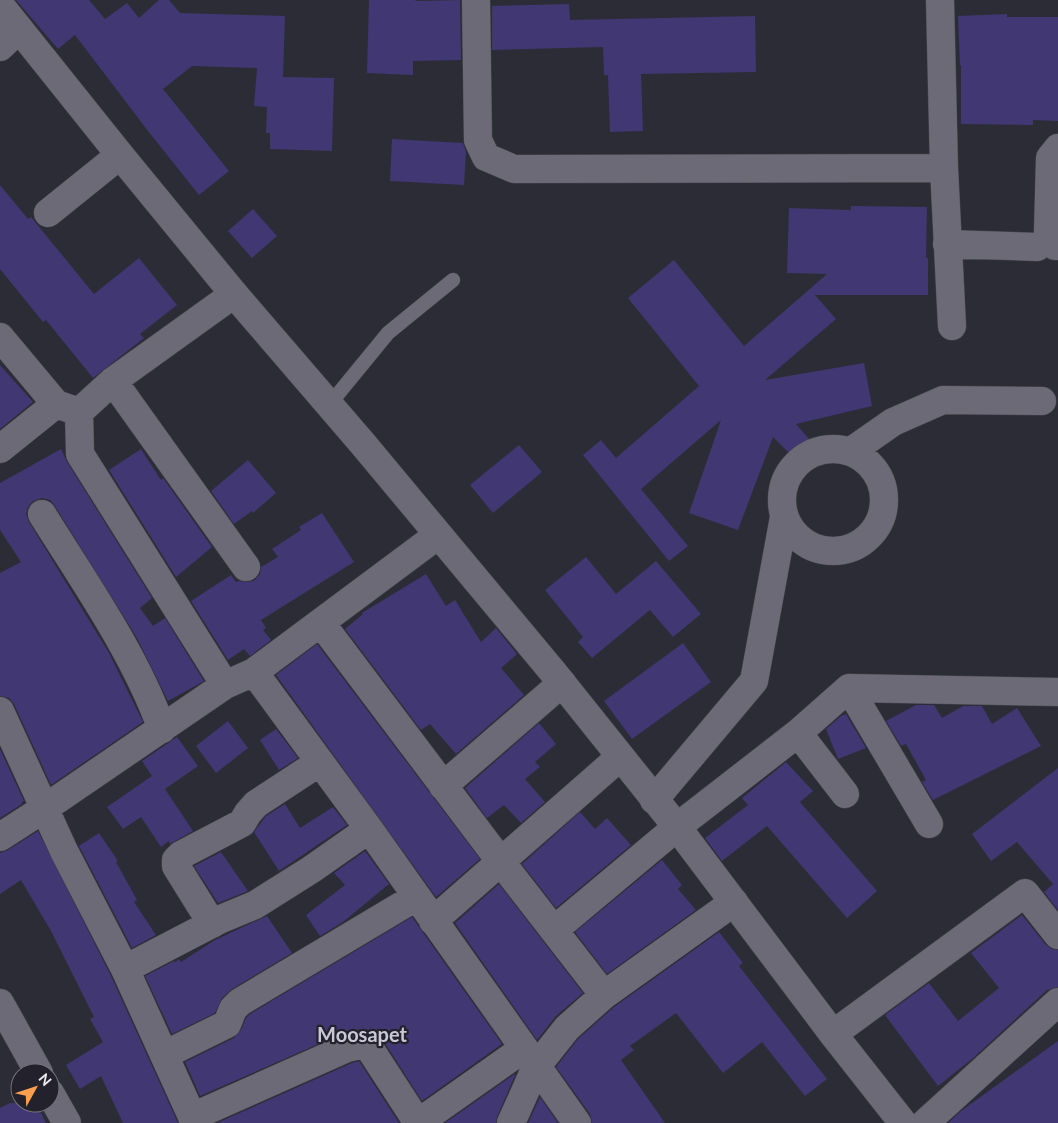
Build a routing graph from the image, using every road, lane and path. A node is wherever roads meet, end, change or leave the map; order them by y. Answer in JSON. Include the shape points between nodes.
{"nodes":[{"id":1,"x":476,"y":0,"type":"edge"},
{"id":2,"x":940,"y":0,"type":"edge"},
{"id":3,"x":0,"y":5,"type":"edge"},
{"id":4,"x":10,"y":38,"type":"edge"},
{"id":5,"x":1058,"y":148,"type":"edge"},
{"id":6,"x":120,"y":155,"type":"junction"},
{"id":7,"x":944,"y":168,"type":"junction"},
{"id":8,"x":48,"y":213,"type":"dead end"},
{"id":9,"x":947,"y":244,"type":"junction"},
{"id":10,"x":1048,"y":246,"type":"edge"},
{"id":11,"x":453,"y":280,"type":"dead end"},
{"id":12,"x":234,"y":294,"type":"junction"},
{"id":13,"x":952,"y":326,"type":"dead end"},
{"id":14,"x":1,"y":340,"type":"edge"},
{"id":15,"x":113,"y":381,"type":"junction"},
{"id":16,"x":1042,"y":401,"type":"dead end"},
{"id":17,"x":329,"y":404,"type":"junction"},
{"id":18,"x":68,"y":408,"type":"junction"},
{"id":19,"x":0,"y":449,"type":"edge"},
{"id":20,"x":850,"y":452,"type":"junction"},
{"id":21,"x":42,"y":514,"type":"dead end"},
{"id":22,"x":784,"y":516,"type":"junction"},
{"id":23,"x":438,"y":535,"type":"junction"},
{"id":24,"x":246,"y":567,"type":"dead end"},
{"id":25,"x":321,"y":622,"type":"junction"},
{"id":26,"x":254,"y":672,"type":"junction"},
{"id":27,"x":562,"y":683,"type":"junction"},
{"id":28,"x":225,"y":685,"type":"junction"},
{"id":29,"x":849,"y":688,"type":"junction"},
{"id":30,"x":1058,"y":692,"type":"edge"},
{"id":31,"x":0,"y":711,"type":"edge"},
{"id":32,"x":162,"y":729,"type":"junction"},
{"id":33,"x":798,"y":733,"type":"junction"},
{"id":34,"x":620,"y":757,"type":"junction"},
{"id":35,"x":320,"y":762,"type":"junction"},
{"id":36,"x":443,"y":786,"type":"junction"},
{"id":37,"x":845,"y":794,"type":"dead end"},
{"id":38,"x":654,"y":800,"type":"junction"},
{"id":39,"x":45,"y":808,"type":"junction"},
{"id":40,"x":929,"y":824,"type":"dead end"},
{"id":41,"x":677,"y":827,"type":"junction"},
{"id":42,"x":368,"y":829,"type":"junction"},
{"id":43,"x":0,"y":837,"type":"edge"},
{"id":44,"x":501,"y":862,"type":"junction"},
{"id":45,"x":416,"y":897,"type":"junction"},
{"id":46,"x":734,"y":902,"type":"junction"},
{"id":47,"x":433,"y":921,"type":"junction"},
{"id":48,"x":212,"y":924,"type":"junction"},
{"id":49,"x":554,"y":930,"type":"junction"},
{"id":50,"x":1058,"y":935,"type":"edge"},
{"id":51,"x":126,"y":969,"type":"junction"},
{"id":52,"x":604,"y":994,"type":"junction"},
{"id":53,"x":1058,"y":1002,"type":"edge"},
{"id":54,"x":0,"y":1003,"type":"edge"},
{"id":55,"x":833,"y":1034,"type":"junction"},
{"id":56,"x":164,"y":1055,"type":"junction"},
{"id":57,"x":530,"y":1058,"type":"junction"},
{"id":58,"x":33,"y":1063,"type":"edge"},
{"id":59,"x":60,"y":1111,"type":"edge"},
{"id":60,"x":194,"y":1120,"type":"edge"},
{"id":61,"x":67,"y":1123,"type":"edge"},
{"id":62,"x":418,"y":1123,"type":"edge"},
{"id":63,"x":510,"y":1123,"type":"edge"},
{"id":64,"x":577,"y":1123,"type":"edge"},
{"id":65,"x":903,"y":1123,"type":"edge"},
{"id":66,"x":925,"y":1123,"type":"edge"}],
"edges":[{"from":1,"to":7,"type":"street","via":[[478,140],[486,158],[514,169]]},
{"from":2,"to":7,"type":"street"},
{"from":3,"to":4,"type":"street"},
{"from":4,"to":6,"type":"street"},
{"from":5,"to":10,"type":"street","via":[[1050,158],[1048,231],[1056,246]]},
{"from":6,"to":8,"type":"street"},
{"from":6,"to":12,"type":"street"},
{"from":7,"to":9,"type":"street"},
{"from":9,"to":10,"type":"street"},
{"from":9,"to":13,"type":"street"},
{"from":11,"to":17,"type":"lane","via":[[388,333]]},
{"from":12,"to":15,"type":"street"},
{"from":12,"to":17,"type":"street"},
{"from":14,"to":18,"type":"street"},
{"from":15,"to":18,"type":"street"},
{"from":15,"to":24,"type":"street"},
{"from":16,"to":20,"type":"street","via":[[943,400],[893,422]]},
{"from":17,"to":23,"type":"street"},
{"from":18,"to":19,"type":"street"},
{"from":18,"to":28,"type":"street","via":[[80,454]]},
{"from":20,"to":22,"type":"street","via":[[834,449],[817,451],[803,458],[791,470],[784,484],[781,501]]},
{"from":20,"to":22,"type":"street","via":[[865,460],[877,473],[883,490],[884,508],[868,538],[853,548],[836,552],[819,550],[804,543]]},
{"from":21,"to":32,"type":"street","via":[[115,632],[151,700]]},
{"from":22,"to":38,"type":"street","via":[[754,681]]},
{"from":23,"to":25,"type":"street"},
{"from":23,"to":27,"type":"street"},
{"from":25,"to":26,"type":"street"},
{"from":25,"to":36,"type":"street"},
{"from":26,"to":28,"type":"street"},
{"from":26,"to":35,"type":"street"},
{"from":27,"to":34,"type":"street"},
{"from":27,"to":36,"type":"street"},
{"from":28,"to":32,"type":"street"},
{"from":29,"to":30,"type":"street"},
{"from":29,"to":33,"type":"street"},
{"from":29,"to":40,"type":"street"},
{"from":31,"to":39,"type":"street"},
{"from":32,"to":39,"type":"street"},
{"from":33,"to":37,"type":"street"},
{"from":33,"to":41,"type":"street"},
{"from":34,"to":38,"type":"street"},
{"from":34,"to":44,"type":"street"},
{"from":35,"to":42,"type":"street"},
{"from":35,"to":48,"type":"street","via":[[256,804],[242,823],[176,860],[176,866]]},
{"from":36,"to":44,"type":"street"},
{"from":38,"to":41,"type":"street"},
{"from":39,"to":43,"type":"street"},
{"from":39,"to":51,"type":"street"},
{"from":41,"to":46,"type":"street"},
{"from":41,"to":49,"type":"street"},
{"from":42,"to":45,"type":"street"},
{"from":42,"to":48,"type":"street","via":[[255,905]]},
{"from":44,"to":47,"type":"street"},
{"from":44,"to":49,"type":"street"},
{"from":45,"to":47,"type":"street"},
{"from":45,"to":56,"type":"street","via":[[240,1002],[227,1024]]},
{"from":46,"to":52,"type":"street"},
{"from":46,"to":55,"type":"street"},
{"from":47,"to":57,"type":"street"},
{"from":48,"to":51,"type":"street"},
{"from":49,"to":52,"type":"street"},
{"from":50,"to":55,"type":"street","via":[[1025,893]]},
{"from":51,"to":56,"type":"street"},
{"from":52,"to":57,"type":"street"},
{"from":53,"to":66,"type":"street"},
{"from":54,"to":58,"type":"street"},
{"from":55,"to":65,"type":"street"},
{"from":56,"to":60,"type":"street"},
{"from":57,"to":62,"type":"street"},
{"from":57,"to":63,"type":"street"},
{"from":57,"to":64,"type":"street"},
{"from":59,"to":61,"type":"street"},
{"from":60,"to":62,"type":"street","via":[[347,1048],[364,1044]]}]}
